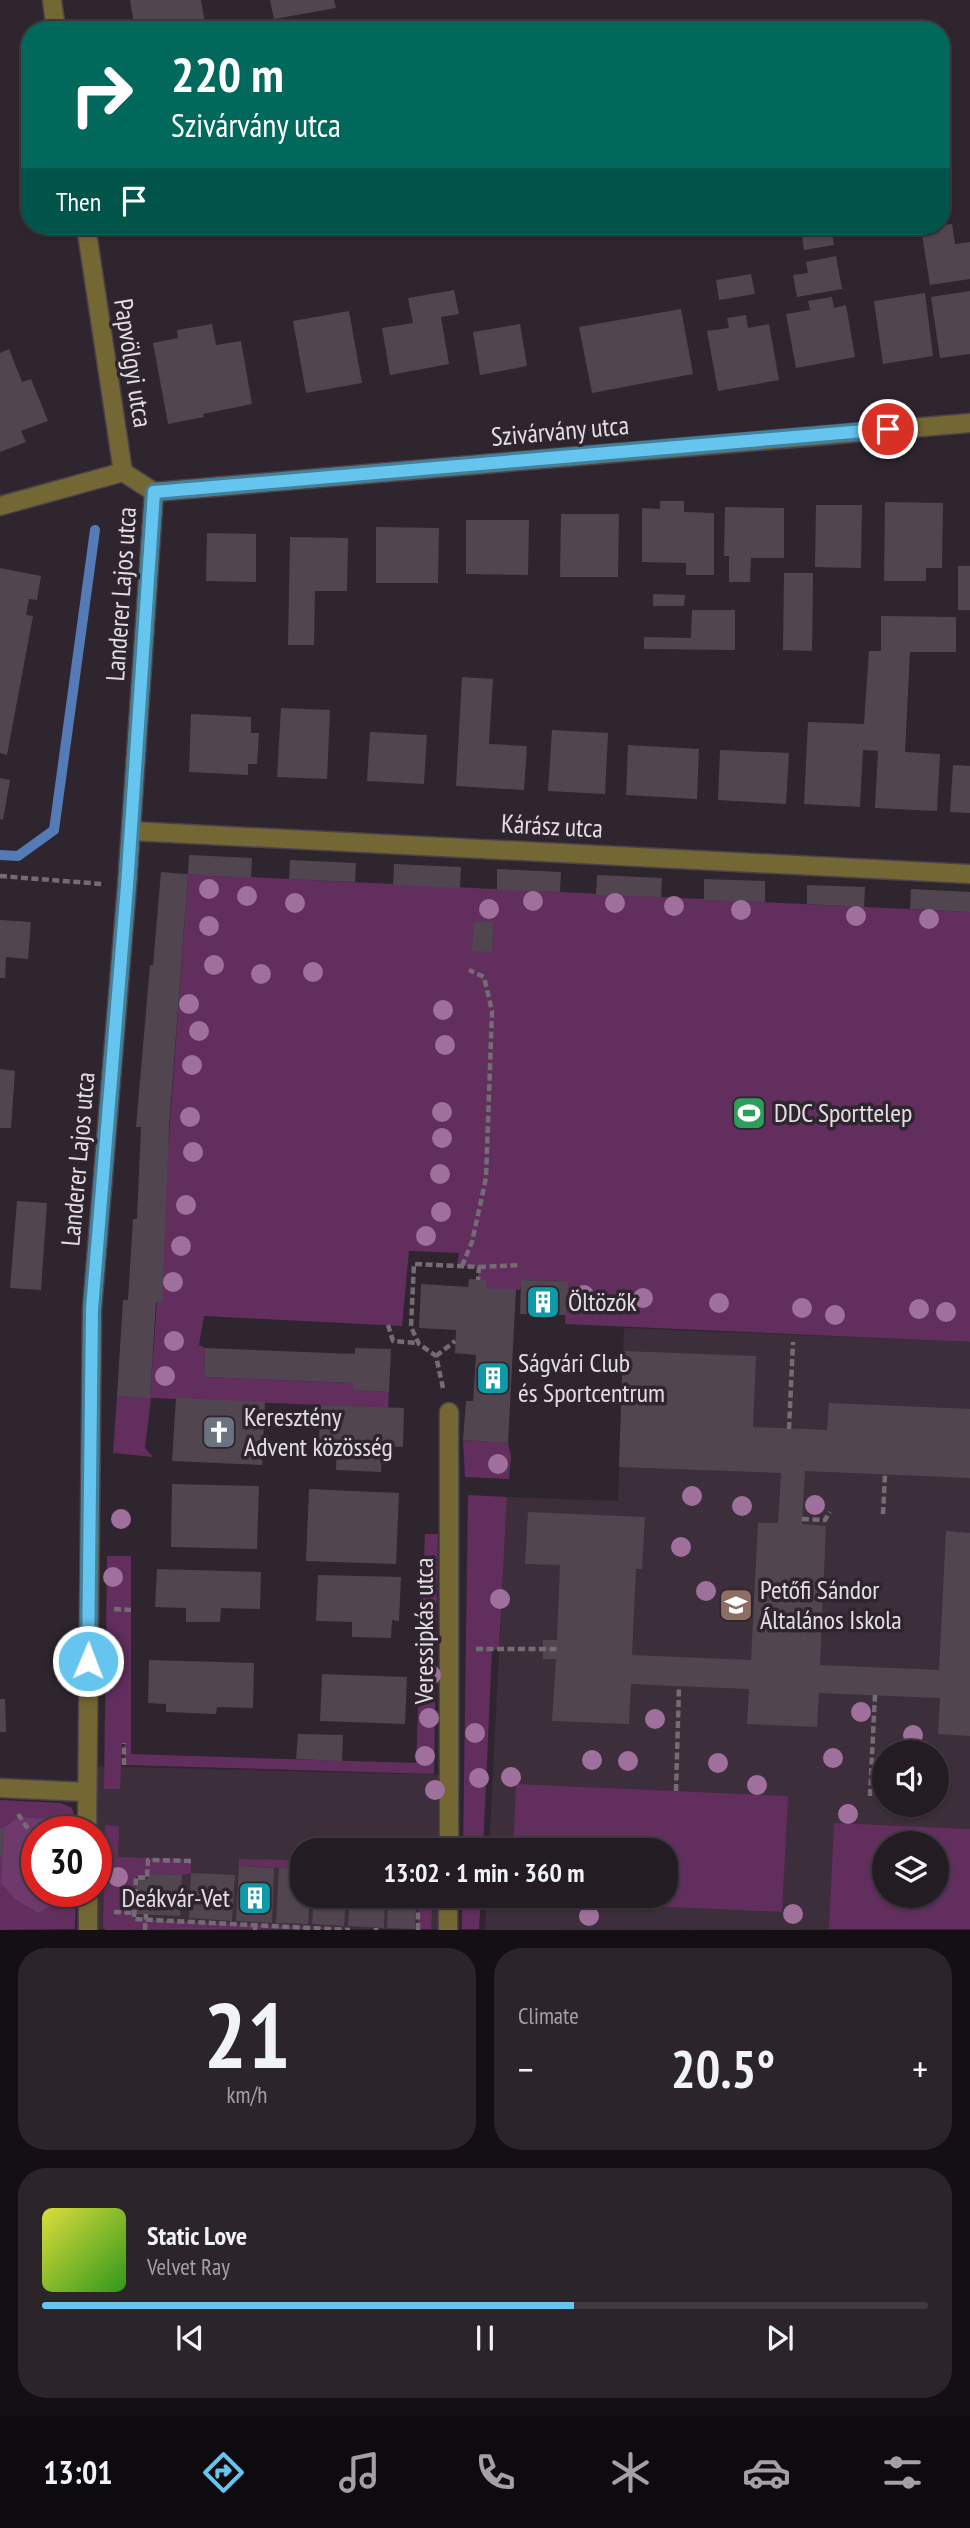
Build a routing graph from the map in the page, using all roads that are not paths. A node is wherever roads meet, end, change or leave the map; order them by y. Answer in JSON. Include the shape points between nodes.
{"nodes":[{"id":1,"x":52,"y":0,"type":"edge"},
{"id":2,"x":55,"y":21,"type":"edge"},
{"id":3,"x":87,"y":235,"type":"edge"},
{"id":4,"x":970,"y":423,"type":"edge"},
{"id":5,"x":124,"y":472,"type":"junction"},
{"id":6,"x":154,"y":492,"type":"junction"},
{"id":7,"x":0,"y":506,"type":"edge"},
{"id":8,"x":131,"y":831,"type":"junction"},
{"id":9,"x":970,"y":874,"type":"edge"},
{"id":10,"x":449,"y":1412,"type":"road end"},
{"id":11,"x":0,"y":1788,"type":"edge"},
{"id":12,"x":86,"y":1792,"type":"junction"},
{"id":13,"x":87,"y":1816,"type":"edge"},
{"id":14,"x":449,"y":1838,"type":"edge"},
{"id":15,"x":88,"y":1907,"type":"edge"},
{"id":16,"x":448,"y":1908,"type":"edge"},
{"id":17,"x":88,"y":1930,"type":"edge"},
{"id":18,"x":448,"y":1930,"type":"edge"}],
"edges":[{"from":1,"to":2,"type":"street"},
{"from":3,"to":5,"type":"street","name":"Papvölgyi utca"},
{"from":4,"to":6,"type":"street","name":"Szivárvány utca"},
{"from":5,"to":6,"type":"street"},
{"from":5,"to":7,"type":"street"},
{"from":6,"to":8,"type":"street","name":"Landerer Lajos utca"},
{"from":8,"to":9,"type":"street","name":"Kárász utca"},
{"from":8,"to":12,"type":"street","name":"Landerer Lajos utca","via":[[92,1309]]},
{"from":10,"to":14,"type":"street","name":"Veressipkás utca"},
{"from":11,"to":12,"type":"street"},
{"from":12,"to":13,"type":"street","name":"Landerer Lajos utca"},
{"from":15,"to":17,"type":"street"},
{"from":16,"to":18,"type":"street"}]}
